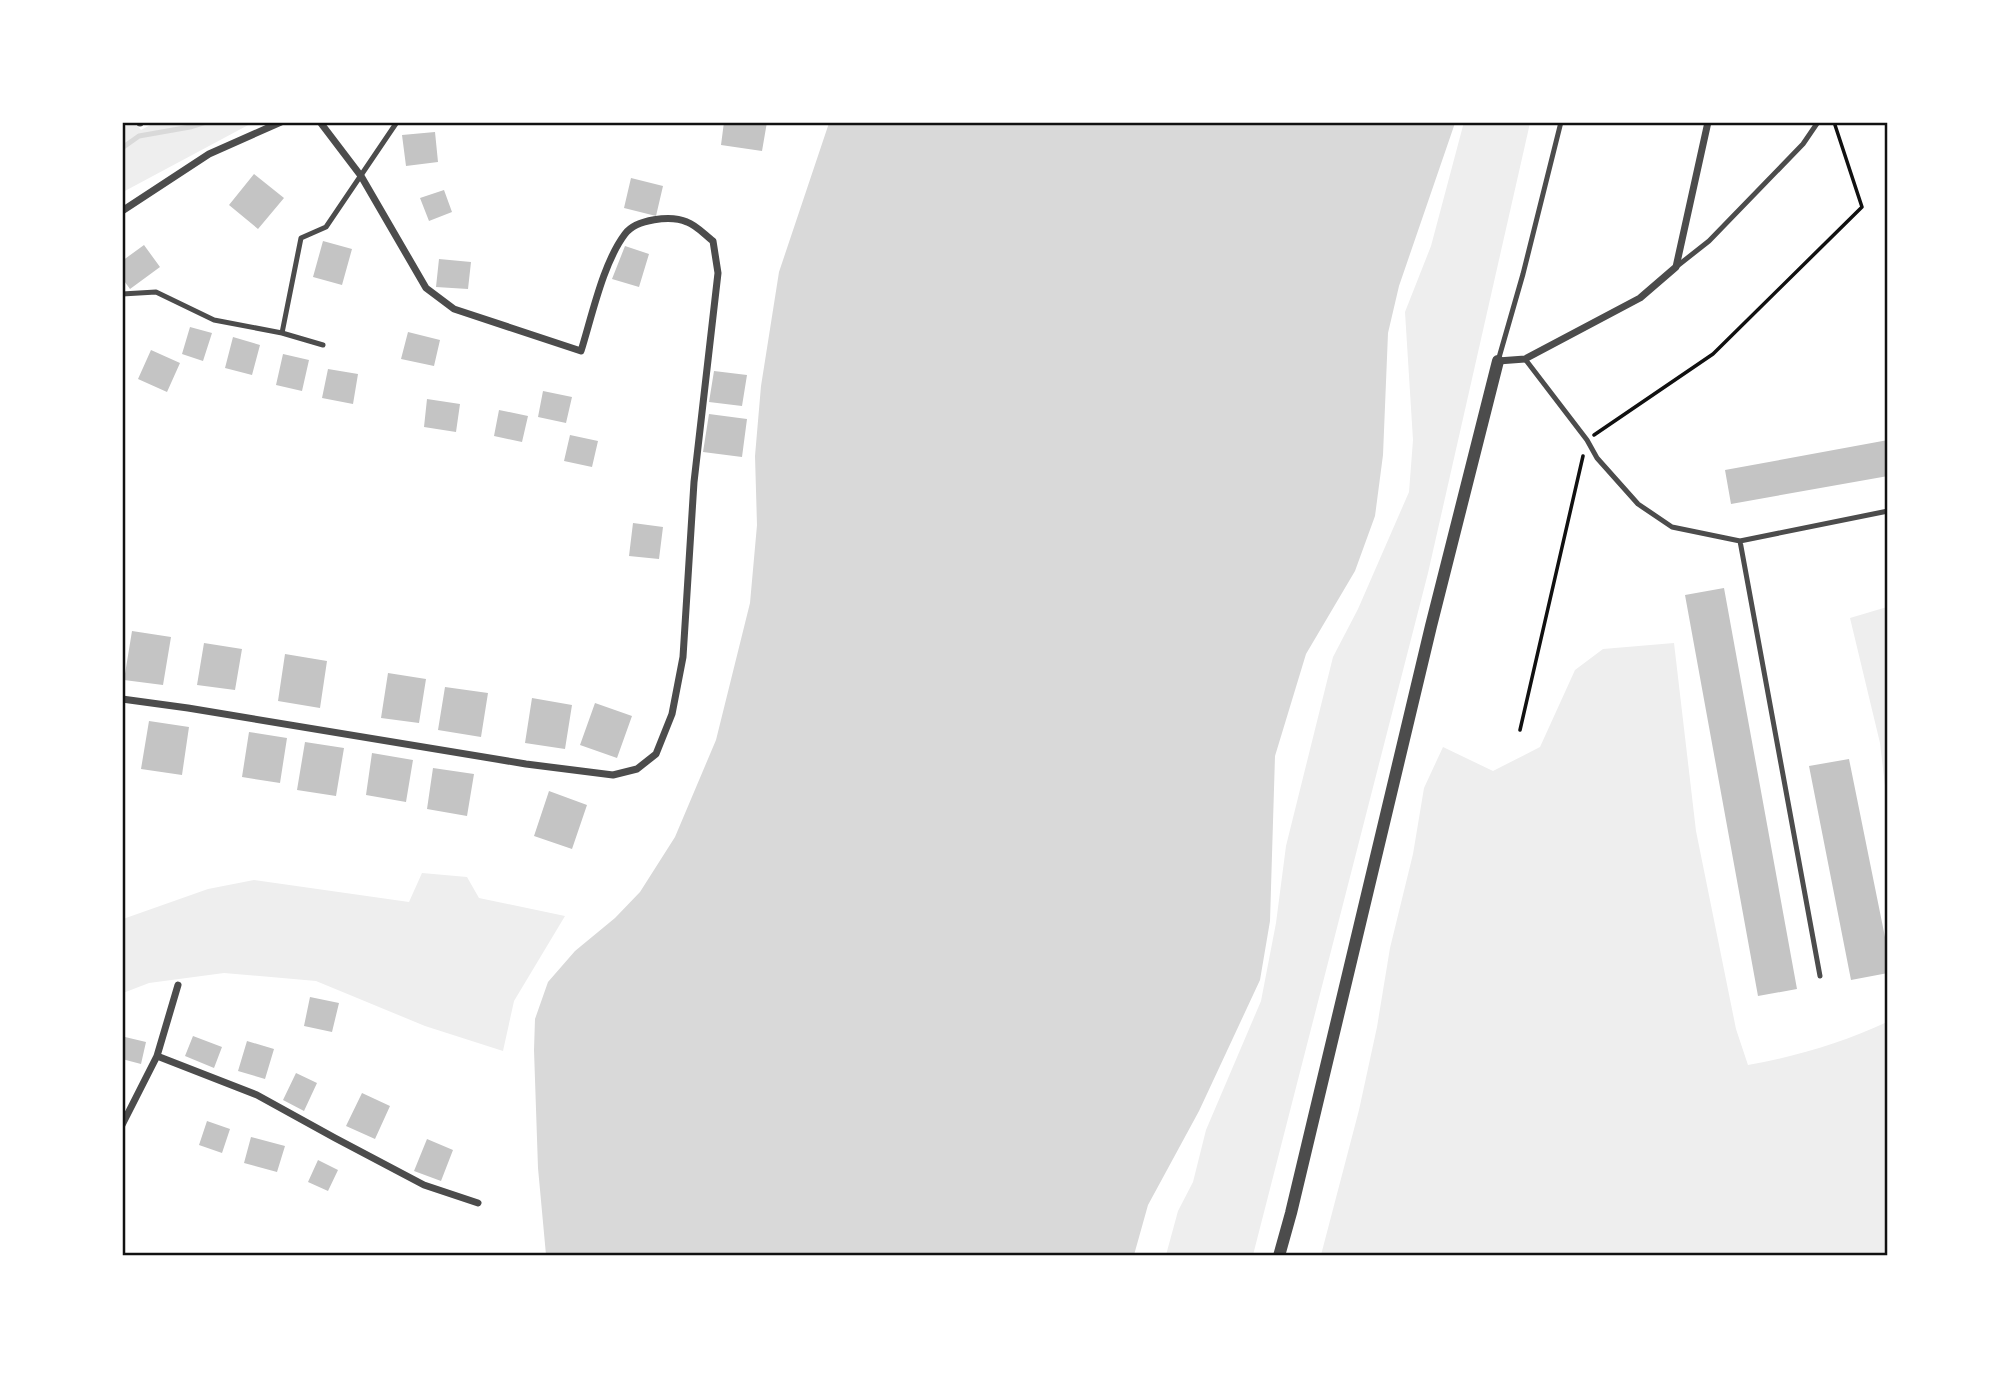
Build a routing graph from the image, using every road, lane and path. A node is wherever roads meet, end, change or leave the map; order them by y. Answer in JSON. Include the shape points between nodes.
{"nodes":[{"id":1,"x":281,"y":122,"type":"edge"},
{"id":2,"x":320,"y":122,"type":"edge"},
{"id":3,"x":397,"y":122,"type":"edge"},
{"id":4,"x":1561,"y":122,"type":"edge"},
{"id":5,"x":1708,"y":122,"type":"edge"},
{"id":6,"x":1818,"y":122,"type":"edge"},
{"id":7,"x":1834,"y":122,"type":"edge"},
{"id":8,"x":361,"y":176,"type":"junction"},
{"id":9,"x":122,"y":211,"type":"edge"},
{"id":10,"x":1675,"y":267,"type":"junction"},
{"id":11,"x":122,"y":294,"type":"edge"},
{"id":12,"x":282,"y":333,"type":"junction"},
{"id":13,"x":323,"y":345,"type":"dead end"},
{"id":14,"x":1525,"y":359,"type":"junction"},
{"id":15,"x":1499,"y":361,"type":"junction"},
{"id":16,"x":1587,"y":440,"type":"junction"},
{"id":17,"x":1888,"y":511,"type":"edge"},
{"id":18,"x":1740,"y":541,"type":"junction"},
{"id":19,"x":122,"y":699,"type":"edge"},
{"id":20,"x":1520,"y":730,"type":"dead end"},
{"id":21,"x":1820,"y":976,"type":"dead end"},
{"id":22,"x":178,"y":985,"type":"dead end"},
{"id":23,"x":157,"y":1056,"type":"junction"},
{"id":24,"x":122,"y":1125,"type":"edge"},
{"id":25,"x":478,"y":1203,"type":"dead end"},
{"id":26,"x":1279,"y":1255,"type":"edge"}],
"edges":[{"from":1,"to":9,"type":"street","via":[[209,154]]},
{"from":2,"to":8,"type":"street"},
{"from":3,"to":8,"type":"lane"},
{"from":4,"to":15,"type":"lane"},
{"from":5,"to":10,"type":"street"},
{"from":6,"to":10,"type":"lane","via":[[1803,144],[1709,241]]},
{"from":7,"to":16,"type":"path","via":[[1862,207],[1713,354]]},
{"from":8,"to":12,"type":"lane","via":[[326,227],[301,238]]},
{"from":8,"to":19,"type":"street","via":[[426,288],[454,309],[580,351],[608,265],[626,231],[660,218],[687,221],[713,241],[718,273],[694,482],[683,657],[672,714],[656,754],[637,769],[613,775]]},
{"from":10,"to":14,"type":"street","via":[[1640,298]]},
{"from":11,"to":12,"type":"lane","via":[[156,292],[214,320]]},
{"from":12,"to":13,"type":"lane"},
{"from":14,"to":15,"type":"street"},
{"from":14,"to":16,"type":"lane"},
{"from":15,"to":26,"type":"street"},
{"from":16,"to":18,"type":"lane","via":[[1638,504],[1672,527]]},
{"from":16,"to":20,"type":"path"},
{"from":17,"to":18,"type":"lane"},
{"from":18,"to":21,"type":"lane"},
{"from":22,"to":23,"type":"street"},
{"from":23,"to":24,"type":"street"},
{"from":23,"to":25,"type":"street","via":[[257,1095],[424,1185]]}]}
